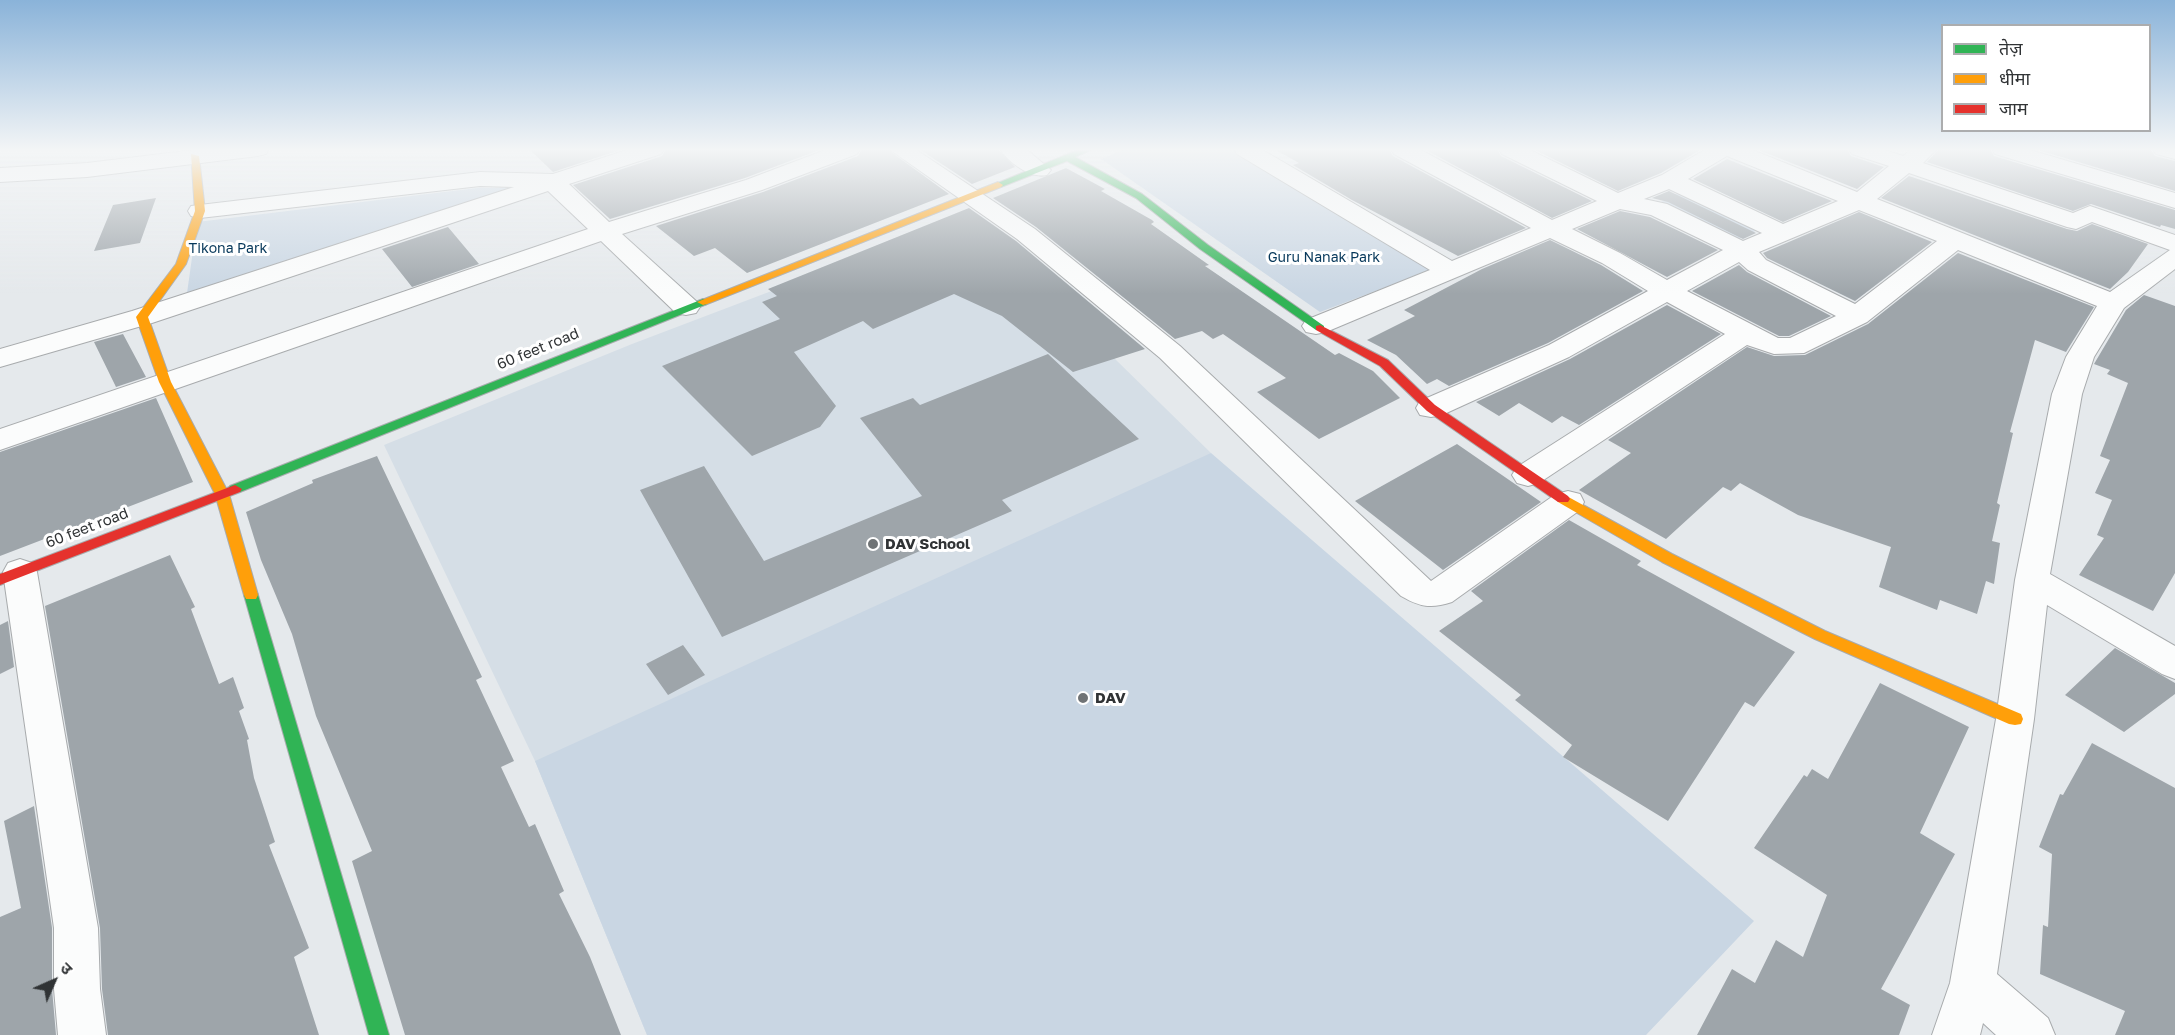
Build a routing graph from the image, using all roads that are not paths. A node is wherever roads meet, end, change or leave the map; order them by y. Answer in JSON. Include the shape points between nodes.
{"nodes":[{"id":1,"x":199,"y":197,"type":"edge"},
{"id":2,"x":320,"y":197,"type":"edge"},
{"id":3,"x":502,"y":197,"type":"edge"},
{"id":4,"x":569,"y":197,"type":"edge"},
{"id":5,"x":714,"y":197,"type":"edge"},
{"id":6,"x":1141,"y":197,"type":"edge"},
{"id":7,"x":1326,"y":197,"type":"edge"},
{"id":8,"x":1492,"y":197,"type":"edge"},
{"id":9,"x":1607,"y":197,"type":"edge"},
{"id":10,"x":1630,"y":197,"type":"edge"},
{"id":11,"x":1707,"y":197,"type":"edge"},
{"id":12,"x":1854,"y":197,"type":"edge"},
{"id":13,"x":1864,"y":197,"type":"edge"},
{"id":14,"x":2003,"y":197,"type":"edge"},
{"id":15,"x":970,"y":198,"type":"joint"},
{"id":16,"x":1861,"y":200,"type":"junction"},
{"id":17,"x":1619,"y":202,"type":"junction"},
{"id":18,"x":200,"y":211,"type":"junction"},
{"id":19,"x":1553,"y":230,"type":"junction"},
{"id":20,"x":605,"y":231,"type":"junction"},
{"id":21,"x":1781,"y":232,"type":"junction"},
{"id":22,"x":1955,"y":240,"type":"junction"},
{"id":23,"x":2175,"y":244,"type":"edge"},
{"id":24,"x":1742,"y":250,"type":"junction"},
{"id":25,"x":2175,"y":257,"type":"edge"},
{"id":26,"x":1452,"y":272,"type":"junction"},
{"id":27,"x":1666,"y":291,"type":"junction"},
{"id":28,"x":2113,"y":303,"type":"junction"},
{"id":29,"x":686,"y":308,"type":"junction"},
{"id":30,"x":1857,"y":316,"type":"junction"},
{"id":31,"x":142,"y":317,"type":"junction"},
{"id":32,"x":1316,"y":326,"type":"junction"},
{"id":33,"x":1745,"y":334,"type":"junction"},
{"id":34,"x":0,"y":358,"type":"edge"},
{"id":35,"x":165,"y":382,"type":"junction"},
{"id":36,"x":1431,"y":408,"type":"junction"},
{"id":37,"x":0,"y":440,"type":"edge"},
{"id":38,"x":1528,"y":475,"type":"junction"},
{"id":39,"x":222,"y":494,"type":"junction"},
{"id":40,"x":1569,"y":502,"type":"junction"},
{"id":41,"x":10,"y":576,"type":"edge"},
{"id":42,"x":2032,"y":580,"type":"junction"},
{"id":43,"x":2175,"y":664,"type":"edge"},
{"id":44,"x":2015,"y":719,"type":"junction"},
{"id":45,"x":1973,"y":983,"type":"junction"},
{"id":46,"x":82,"y":1035,"type":"edge"},
{"id":47,"x":379,"y":1035,"type":"edge"},
{"id":48,"x":1956,"y":1035,"type":"edge"},
{"id":49,"x":2031,"y":1035,"type":"edge"}],
"edges":[{"from":1,"to":18,"type":"street"},
{"from":2,"to":18,"type":"street"},
{"from":3,"to":31,"type":"street"},
{"from":4,"to":20,"type":"street"},
{"from":5,"to":20,"type":"street"},
{"from":6,"to":32,"type":"street"},
{"from":7,"to":26,"type":"street"},
{"from":8,"to":19,"type":"street"},
{"from":9,"to":17,"type":"street"},
{"from":10,"to":17,"type":"street"},
{"from":11,"to":21,"type":"street"},
{"from":12,"to":16,"type":"street"},
{"from":13,"to":16,"type":"street"},
{"from":14,"to":23,"type":"street","via":[[2076,222],[2090,213]]},
{"from":15,"to":29,"type":"street","name":"60 feet road"},
{"from":15,"to":40,"type":"street","via":[[1026,234],[1170,352],[1413,587],[1427,595],[1440,593]]},
{"from":16,"to":21,"type":"street"},
{"from":16,"to":22,"type":"street"},
{"from":17,"to":19,"type":"street"},
{"from":17,"to":24,"type":"street","via":[[1658,209]]},
{"from":18,"to":31,"type":"street","via":[[181,264]]},
{"from":19,"to":26,"type":"street"},
{"from":19,"to":27,"type":"street"},
{"from":20,"to":29,"type":"street"},
{"from":20,"to":35,"type":"street"},
{"from":21,"to":24,"type":"street"},
{"from":22,"to":28,"type":"street"},
{"from":22,"to":30,"type":"street"},
{"from":24,"to":27,"type":"street"},
{"from":24,"to":30,"type":"street","via":[[1757,265]]},
{"from":25,"to":28,"type":"street"},
{"from":26,"to":32,"type":"street"},
{"from":27,"to":33,"type":"street"},
{"from":27,"to":36,"type":"street","via":[[1559,351]]},
{"from":28,"to":42,"type":"street","via":[[2080,357],[2067,394]]},
{"from":29,"to":39,"type":"street","name":"60 feet road"},
{"from":30,"to":33,"type":"street","via":[[1794,347],[1785,348]]},
{"from":31,"to":34,"type":"street"},
{"from":31,"to":35,"type":"street"},
{"from":32,"to":36,"type":"street","via":[[1384,363]]},
{"from":33,"to":38,"type":"street"},
{"from":35,"to":37,"type":"street"},
{"from":35,"to":39,"type":"street"},
{"from":36,"to":38,"type":"street"},
{"from":38,"to":40,"type":"street"},
{"from":39,"to":41,"type":"street","name":"60 feet road"},
{"from":39,"to":47,"type":"street"},
{"from":40,"to":44,"type":"street","via":[[1667,558],[1820,635]]},
{"from":41,"to":46,"type":"street","via":[[76,928]]},
{"from":42,"to":43,"type":"street"},
{"from":42,"to":44,"type":"street"},
{"from":44,"to":45,"type":"street"},
{"from":45,"to":48,"type":"street"},
{"from":45,"to":49,"type":"street"}]}
